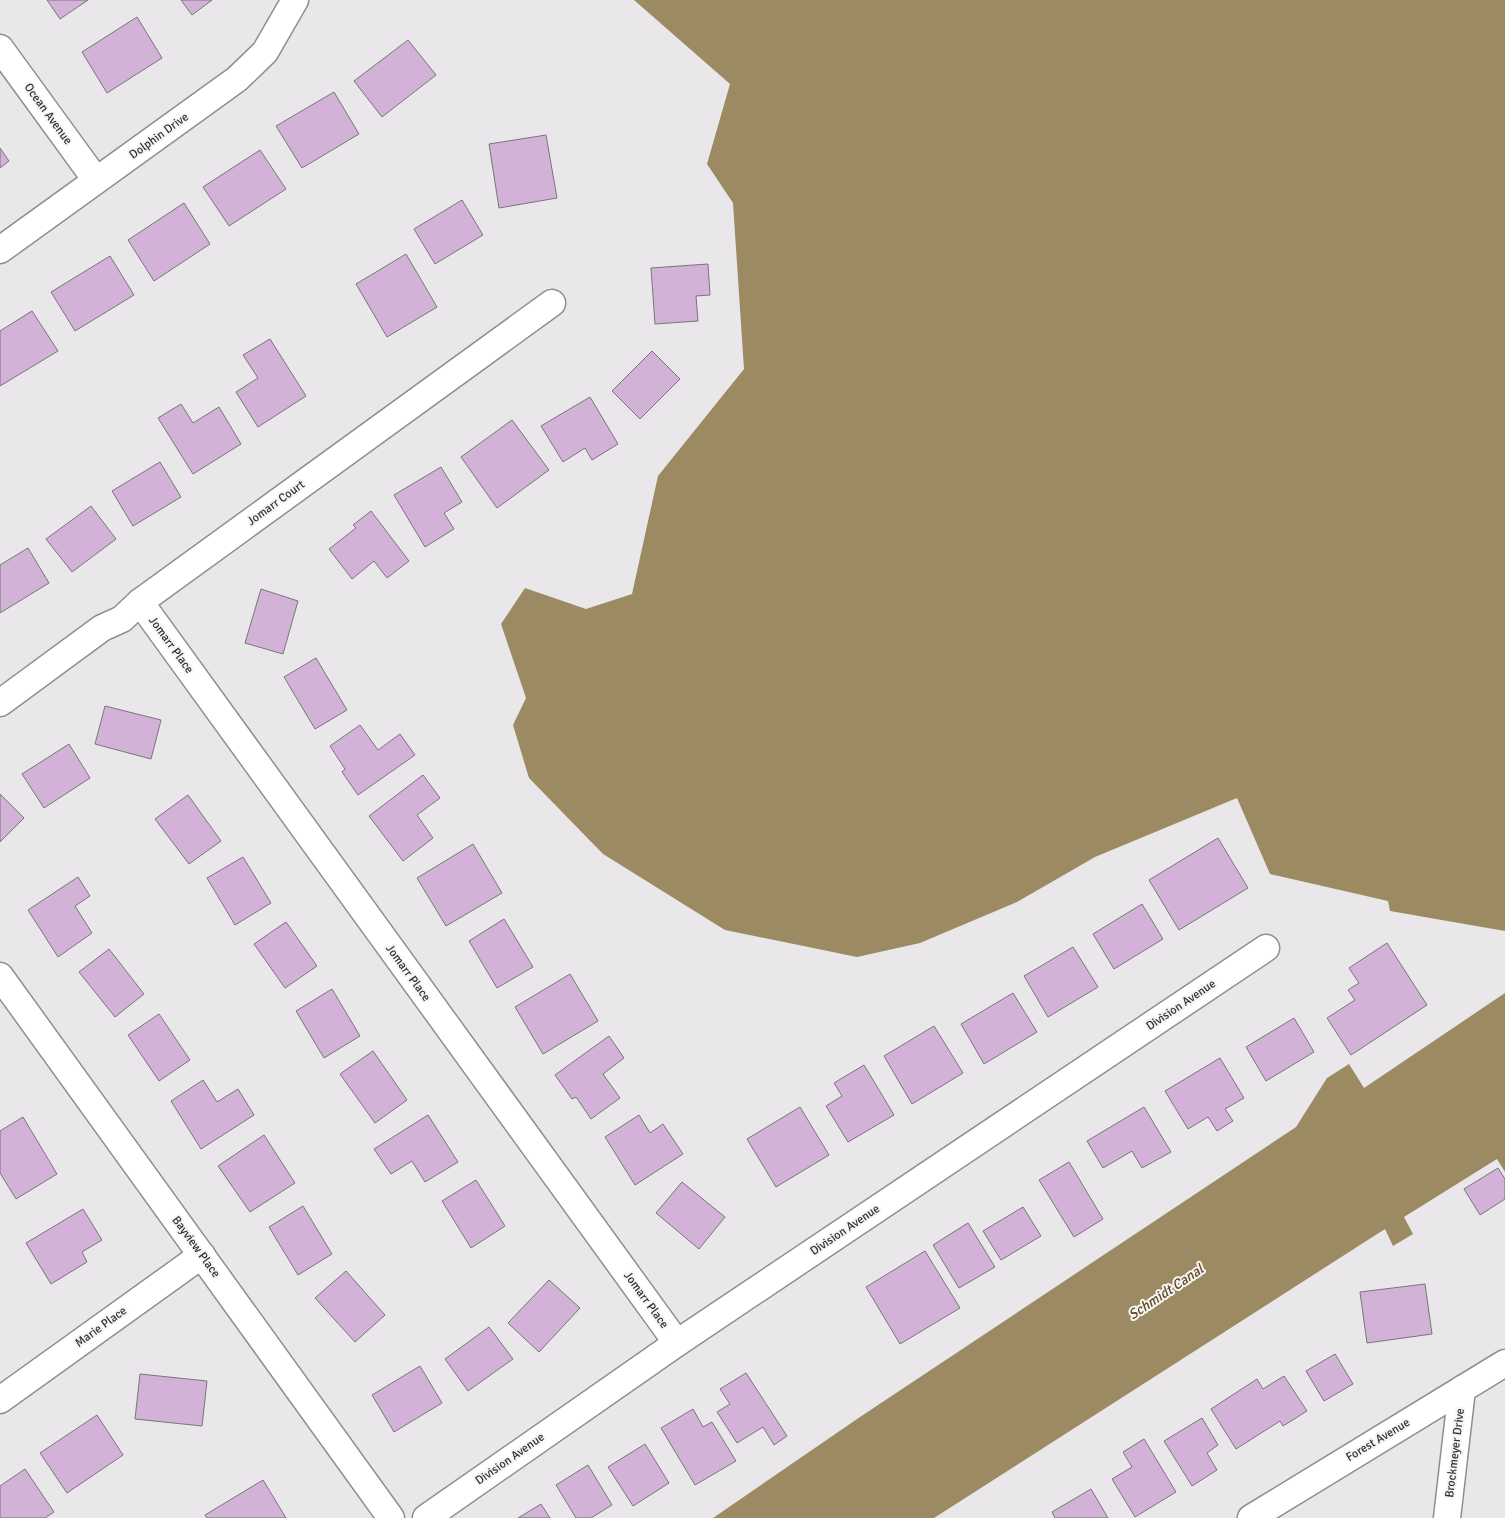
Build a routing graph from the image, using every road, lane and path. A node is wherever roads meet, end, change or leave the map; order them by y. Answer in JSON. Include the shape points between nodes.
{"nodes":[{"id":1,"x":295,"y":0,"type":"edge"},
{"id":2,"x":0,"y":48,"type":"edge"},
{"id":3,"x":96,"y":180,"type":"junction"},
{"id":4,"x":0,"y":250,"type":"edge"},
{"id":5,"x":552,"y":303,"type":"dead end"},
{"id":6,"x":140,"y":602,"type":"junction"},
{"id":7,"x":0,"y":703,"type":"edge"},
{"id":8,"x":1266,"y":948,"type":"dead end"},
{"id":9,"x":0,"y":976,"type":"edge"},
{"id":10,"x":202,"y":1255,"type":"junction"},
{"id":11,"x":677,"y":1343,"type":"junction"},
{"id":12,"x":1505,"y":1363,"type":"edge"},
{"id":13,"x":1462,"y":1389,"type":"junction"},
{"id":14,"x":0,"y":1400,"type":"edge"},
{"id":15,"x":391,"y":1518,"type":"edge"},
{"id":16,"x":426,"y":1518,"type":"edge"},
{"id":17,"x":1251,"y":1518,"type":"edge"},
{"id":18,"x":1447,"y":1518,"type":"edge"}],
"edges":[{"from":1,"to":3,"type":"street","name":"Dolphin Drive","via":[[265,52],[237,79]]},
{"from":2,"to":3,"type":"street","name":"Ocean Avenue"},
{"from":3,"to":4,"type":"street","name":"Dolphin Drive"},
{"from":5,"to":6,"type":"street","name":"Jomarr Court"},
{"from":6,"to":7,"type":"street","name":"Jomarr Court","via":[[122,620],[102,628]]},
{"from":6,"to":11,"type":"street","name":"Jomarr Place"},
{"from":8,"to":11,"type":"street","name":"Division Avenue"},
{"from":9,"to":10,"type":"street","name":"Bayview Place"},
{"from":10,"to":14,"type":"street","name":"Marie Place"},
{"from":10,"to":15,"type":"street","name":"Bayview Place"},
{"from":11,"to":16,"type":"street","name":"Division Avenue"},
{"from":12,"to":13,"type":"street","name":"Forest Avenue"},
{"from":13,"to":17,"type":"street","name":"Forest Avenue"},
{"from":13,"to":18,"type":"street","name":"Brockmeyer Drive"}]}
